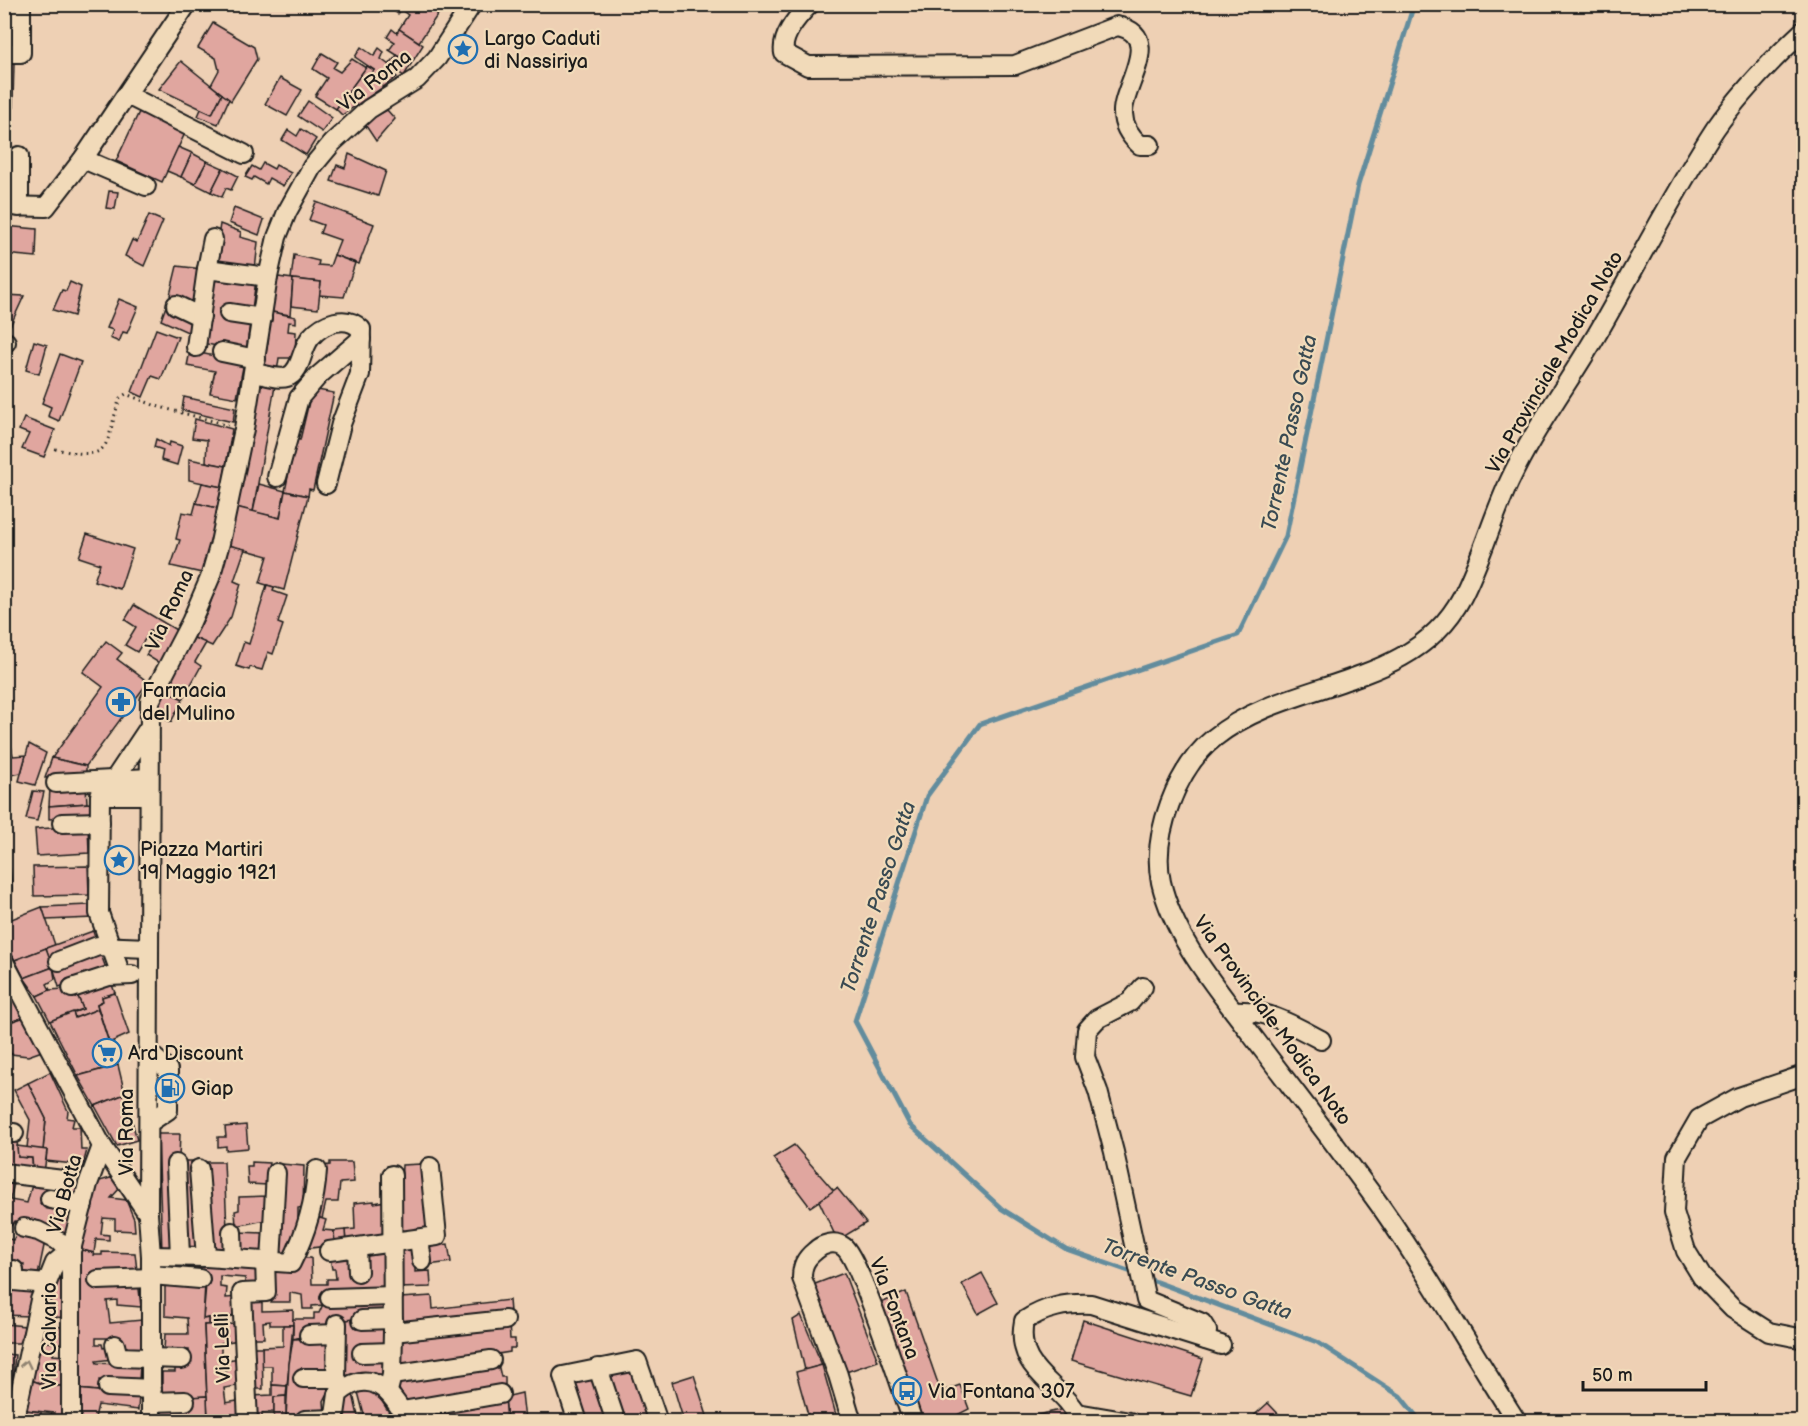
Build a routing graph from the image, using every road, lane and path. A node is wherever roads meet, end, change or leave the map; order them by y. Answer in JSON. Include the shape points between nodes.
{"nodes":[{"id":1,"x":21,"y":4,"type":"edge"},
{"id":2,"x":187,"y":4,"type":"edge"},
{"id":3,"x":472,"y":4,"type":"edge"},
{"id":4,"x":810,"y":4,"type":"edge"},
{"id":5,"x":1803,"y":30,"type":"edge"},
{"id":6,"x":4,"y":53,"type":"edge"},
{"id":7,"x":127,"y":95,"type":"junction"},
{"id":8,"x":1150,"y":145,"type":"dead end"},
{"id":9,"x":244,"y":154,"type":"dead end"},
{"id":10,"x":19,"y":156,"type":"dead end"},
{"id":11,"x":82,"y":159,"type":"junction"},
{"id":12,"x":146,"y":186,"type":"dead end"},
{"id":13,"x":12,"y":207,"type":"edge"},
{"id":14,"x":213,"y":239,"type":"dead end"},
{"id":15,"x":207,"y":269,"type":"junction"},
{"id":16,"x":268,"y":277,"type":"junction"},
{"id":17,"x":176,"y":305,"type":"dead end"},
{"id":18,"x":229,"y":312,"type":"dead end"},
{"id":19,"x":201,"y":317,"type":"junction"},
{"id":20,"x":262,"y":318,"type":"junction"},
{"id":21,"x":362,"y":339,"type":"junction"},
{"id":22,"x":196,"y":347,"type":"dead end"},
{"id":23,"x":222,"y":352,"type":"dead end"},
{"id":24,"x":255,"y":366,"type":"junction"},
{"id":25,"x":244,"y":429,"type":"junction"},
{"id":26,"x":55,"y":449,"type":"dead end"},
{"id":27,"x":277,"y":477,"type":"dead end"},
{"id":28,"x":326,"y":484,"type":"dead end"},
{"id":29,"x":148,"y":729,"type":"junction"},
{"id":30,"x":56,"y":783,"type":"dead end"},
{"id":31,"x":149,"y":787,"type":"junction"},
{"id":32,"x":114,"y":788,"type":"junction"},
{"id":33,"x":62,"y":822,"type":"dead end"},
{"id":34,"x":100,"y":822,"type":"junction"},
{"id":35,"x":111,"y":946,"type":"junction"},
{"id":36,"x":148,"y":948,"type":"junction"},
{"id":37,"x":59,"y":961,"type":"dead end"},
{"id":38,"x":4,"y":963,"type":"edge"},
{"id":39,"x":148,"y":974,"type":"junction"},
{"id":40,"x":121,"y":975,"type":"junction"},
{"id":41,"x":1143,"y":987,"type":"dead end"},
{"id":42,"x":72,"y":988,"type":"dead end"},
{"id":43,"x":1234,"y":1011,"type":"junction"},
{"id":44,"x":1320,"y":1040,"type":"dead end"},
{"id":45,"x":1803,"y":1075,"type":"edge"},
{"id":46,"x":102,"y":1146,"type":"junction"},
{"id":47,"x":149,"y":1163,"type":"junction"},
{"id":48,"x":176,"y":1164,"type":"dead end"},
{"id":49,"x":430,"y":1167,"type":"dead end"},
{"id":50,"x":199,"y":1169,"type":"dead end"},
{"id":51,"x":318,"y":1170,"type":"dead end"},
{"id":52,"x":4,"y":1173,"type":"edge"},
{"id":53,"x":276,"y":1173,"type":"dead end"},
{"id":54,"x":123,"y":1175,"type":"junction"},
{"id":55,"x":392,"y":1175,"type":"dead end"},
{"id":56,"x":63,"y":1180,"type":"dead end"},
{"id":57,"x":50,"y":1199,"type":"dead end"},
{"id":58,"x":82,"y":1205,"type":"junction"},
{"id":59,"x":148,"y":1214,"type":"junction"},
{"id":60,"x":24,"y":1228,"type":"dead end"},
{"id":61,"x":231,"y":1232,"type":"dead end"},
{"id":62,"x":419,"y":1239,"type":"junction"},
{"id":63,"x":393,"y":1243,"type":"junction"},
{"id":64,"x":357,"y":1248,"type":"junction"},
{"id":65,"x":72,"y":1249,"type":"junction"},
{"id":66,"x":328,"y":1251,"type":"dead end"},
{"id":67,"x":151,"y":1256,"type":"junction"},
{"id":68,"x":180,"y":1257,"type":"junction"},
{"id":69,"x":206,"y":1257,"type":"junction"},
{"id":70,"x":233,"y":1259,"type":"junction"},
{"id":71,"x":268,"y":1261,"type":"junction"},
{"id":72,"x":422,"y":1261,"type":"dead end"},
{"id":73,"x":14,"y":1270,"type":"dead end"},
{"id":74,"x":358,"y":1272,"type":"dead end"},
{"id":75,"x":151,"y":1277,"type":"junction"},
{"id":76,"x":200,"y":1279,"type":"dead end"},
{"id":77,"x":98,"y":1280,"type":"dead end"},
{"id":78,"x":45,"y":1284,"type":"junction"},
{"id":79,"x":393,"y":1296,"type":"junction"},
{"id":80,"x":330,"y":1298,"type":"dead end"},
{"id":81,"x":362,"y":1320,"type":"dead end"},
{"id":82,"x":505,"y":1320,"type":"dead end"},
{"id":83,"x":393,"y":1326,"type":"junction"},
{"id":84,"x":309,"y":1335,"type":"dead end"},
{"id":85,"x":1803,"y":1339,"type":"edge"},
{"id":86,"x":115,"y":1345,"type":"dead end"},
{"id":87,"x":392,"y":1352,"type":"junction"},
{"id":88,"x":362,"y":1353,"type":"dead end"},
{"id":89,"x":182,"y":1359,"type":"dead end"},
{"id":90,"x":152,"y":1360,"type":"junction"},
{"id":91,"x":491,"y":1360,"type":"dead end"},
{"id":92,"x":598,"y":1368,"type":"junction"},
{"id":93,"x":303,"y":1378,"type":"dead end"},
{"id":94,"x":340,"y":1383,"type":"junction"},
{"id":95,"x":390,"y":1383,"type":"junction"},
{"id":96,"x":108,"y":1387,"type":"dead end"},
{"id":97,"x":500,"y":1394,"type":"dead end"},
{"id":98,"x":151,"y":1396,"type":"junction"},
{"id":99,"x":185,"y":1401,"type":"dead end"},
{"id":100,"x":405,"y":1416,"type":"edge"},
{"id":101,"x":1079,"y":1417,"type":"edge"},
{"id":102,"x":305,"y":1420,"type":"edge"},
{"id":103,"x":334,"y":1420,"type":"edge"},
{"id":104,"x":14,"y":1422,"type":"edge"},
{"id":105,"x":71,"y":1422,"type":"edge"},
{"id":106,"x":151,"y":1422,"type":"edge"},
{"id":107,"x":248,"y":1422,"type":"edge"},
{"id":108,"x":578,"y":1422,"type":"edge"},
{"id":109,"x":616,"y":1422,"type":"edge"},
{"id":110,"x":658,"y":1422,"type":"edge"},
{"id":111,"x":852,"y":1422,"type":"edge"},
{"id":112,"x":913,"y":1422,"type":"edge"},
{"id":113,"x":1130,"y":1422,"type":"edge"},
{"id":114,"x":1517,"y":1422,"type":"edge"}],
"edges":[{"from":1,"to":6,"type":"street","via":[[21,53]]},
{"from":2,"to":7,"type":"street"},
{"from":3,"to":16,"type":"street","name":"Via Roma","via":[[417,79],[357,118],[312,167],[277,237]]},
{"from":4,"to":8,"type":"street","via":[[783,46],[784,53],[808,66],[1016,65],[1117,26],[1128,28],[1140,49],[1123,114],[1133,139],[1140,145]]},
{"from":5,"to":43,"type":"street","name":"Via Provinciale Modica Noto","via":[[1717,126],[1526,448],[1462,597],[1437,633],[1395,662],[1281,700],[1249,716],[1204,746],[1185,768],[1167,816],[1160,849],[1160,876],[1174,921]]},
{"from":7,"to":9,"type":"street"},
{"from":7,"to":11,"type":"street"},
{"from":10,"to":13,"type":"street"},
{"from":11,"to":12,"type":"street"},
{"from":11,"to":13,"type":"street","via":[[46,207]]},
{"from":14,"to":15,"type":"street"},
{"from":15,"to":16,"type":"street"},
{"from":15,"to":19,"type":"street"},
{"from":16,"to":20,"type":"street","name":"Via Roma"},
{"from":17,"to":19,"type":"street"},
{"from":18,"to":20,"type":"street"},
{"from":19,"to":22,"type":"street"},
{"from":20,"to":24,"type":"street","name":"Via Roma"},
{"from":21,"to":24,"type":"street","via":[[356,325],[335,321],[310,338],[293,373],[284,378]]},
{"from":21,"to":27,"type":"street","via":[[318,376],[299,398]]},
{"from":21,"to":28,"type":"street","via":[[360,374]]},
{"from":23,"to":24,"type":"street"},
{"from":24,"to":25,"type":"street","name":"Via Roma"},
{"from":25,"to":26,"type":"path","via":[[126,394],[120,398],[105,447],[98,454],[86,456]]},
{"from":25,"to":29,"type":"street","name":"Via Roma","via":[[210,578],[150,701]]},
{"from":29,"to":31,"type":"street","name":"Via Roma"},
{"from":29,"to":32,"type":"street"},
{"from":30,"to":32,"type":"street"},
{"from":31,"to":32,"type":"street"},
{"from":31,"to":36,"type":"street","name":"Via Roma"},
{"from":32,"to":34,"type":"street","via":[[100,795]]},
{"from":33,"to":34,"type":"street"},
{"from":34,"to":35,"type":"street","via":[[99,913]]},
{"from":35,"to":36,"type":"street"},
{"from":35,"to":37,"type":"street","via":[[98,946]]},
{"from":35,"to":40,"type":"street"},
{"from":36,"to":39,"type":"street","name":"Via Roma"},
{"from":38,"to":46,"type":"street"},
{"from":39,"to":40,"type":"street"},
{"from":39,"to":47,"type":"street","name":"Via Roma"},
{"from":40,"to":42,"type":"street"},
{"from":41,"to":101,"type":"street","via":[[1130,1002],[1097,1018],[1087,1030],[1085,1057],[1114,1152],[1146,1300],[1202,1323],[1214,1342],[1091,1304],[1070,1304],[1034,1314],[1024,1321],[1022,1332],[1027,1358]]},
{"from":43,"to":44,"type":"street","via":[[1251,1010],[1275,1017]]},
{"from":43,"to":114,"type":"street","name":"Via Provinciale Modica Noto","via":[[1386,1214]]},
{"from":45,"to":85,"type":"street","via":[[1739,1097],[1699,1119],[1677,1157],[1674,1212],[1686,1251],[1702,1277],[1733,1309],[1769,1332]]},
{"from":46,"to":54,"type":"street"},
{"from":46,"to":58,"type":"street","name":"Via Botta"},
{"from":47,"to":54,"type":"street","via":[[142,1170]]},
{"from":47,"to":59,"type":"street","name":"Via Roma"},
{"from":48,"to":68,"type":"street"},
{"from":49,"to":62,"type":"street","via":[[437,1236]]},
{"from":50,"to":69,"type":"street"},
{"from":51,"to":71,"type":"street","via":[[308,1227],[291,1263]]},
{"from":52,"to":56,"type":"street"},
{"from":53,"to":71,"type":"street"},
{"from":54,"to":59,"type":"street"},
{"from":55,"to":63,"type":"street"},
{"from":57,"to":58,"type":"street"},
{"from":58,"to":65,"type":"street","name":"Via Botta"},
{"from":59,"to":67,"type":"street","name":"Via Roma"},
{"from":60,"to":65,"type":"street"},
{"from":61,"to":70,"type":"street"},
{"from":62,"to":63,"type":"street"},
{"from":62,"to":72,"type":"street"},
{"from":63,"to":64,"type":"street"},
{"from":63,"to":79,"type":"street"},
{"from":64,"to":66,"type":"street"},
{"from":64,"to":74,"type":"street"},
{"from":65,"to":78,"type":"street","name":"Via Botta","via":[[55,1263]]},
{"from":65,"to":105,"type":"street","name":"Via Calvario"},
{"from":67,"to":68,"type":"street"},
{"from":67,"to":75,"type":"street","name":"Via Roma"},
{"from":68,"to":69,"type":"street"},
{"from":69,"to":70,"type":"street"},
{"from":70,"to":71,"type":"street"},
{"from":71,"to":107,"type":"street","name":"Via Lelli","via":[[266,1292],[242,1293]]},
{"from":73,"to":78,"type":"street","via":[[14,1281]]},
{"from":75,"to":76,"type":"street"},
{"from":75,"to":77,"type":"street"},
{"from":75,"to":90,"type":"street","name":"Via Roma"},
{"from":104,"to":78,"type":"street","name":"Via Botta","one_way":true},
{"from":79,"to":80,"type":"street"},
{"from":79,"to":83,"type":"street"},
{"from":81,"to":83,"type":"street"},
{"from":82,"to":83,"type":"street"},
{"from":83,"to":87,"type":"street"},
{"from":84,"to":94,"type":"street","via":[[337,1329]]},
{"from":86,"to":90,"type":"street","via":[[118,1357]]},
{"from":87,"to":88,"type":"street"},
{"from":87,"to":95,"type":"street"},
{"from":89,"to":90,"type":"street"},
{"from":90,"to":98,"type":"street","name":"Via Roma"},
{"from":91,"to":95,"type":"street"},
{"from":92,"to":108,"type":"street","via":[[563,1376]]},
{"from":92,"to":109,"type":"street"},
{"from":92,"to":110,"type":"street","via":[[637,1361]]},
{"from":93,"to":94,"type":"street"},
{"from":94,"to":95,"type":"street"},
{"from":94,"to":103,"type":"street"},
{"from":95,"to":100,"type":"street"},
{"from":96,"to":98,"type":"street"},
{"from":97,"to":100,"type":"street"},
{"from":98,"to":99,"type":"street"},
{"from":98,"to":106,"type":"street","name":"Via Roma"},
{"from":101,"to":113,"type":"street"},
{"from":102,"to":103,"type":"street"},
{"from":111,"to":112,"type":"street","name":"Via Fontana","via":[[802,1278],[802,1265],[810,1254],[832,1243],[843,1246],[857,1269]]}]}
